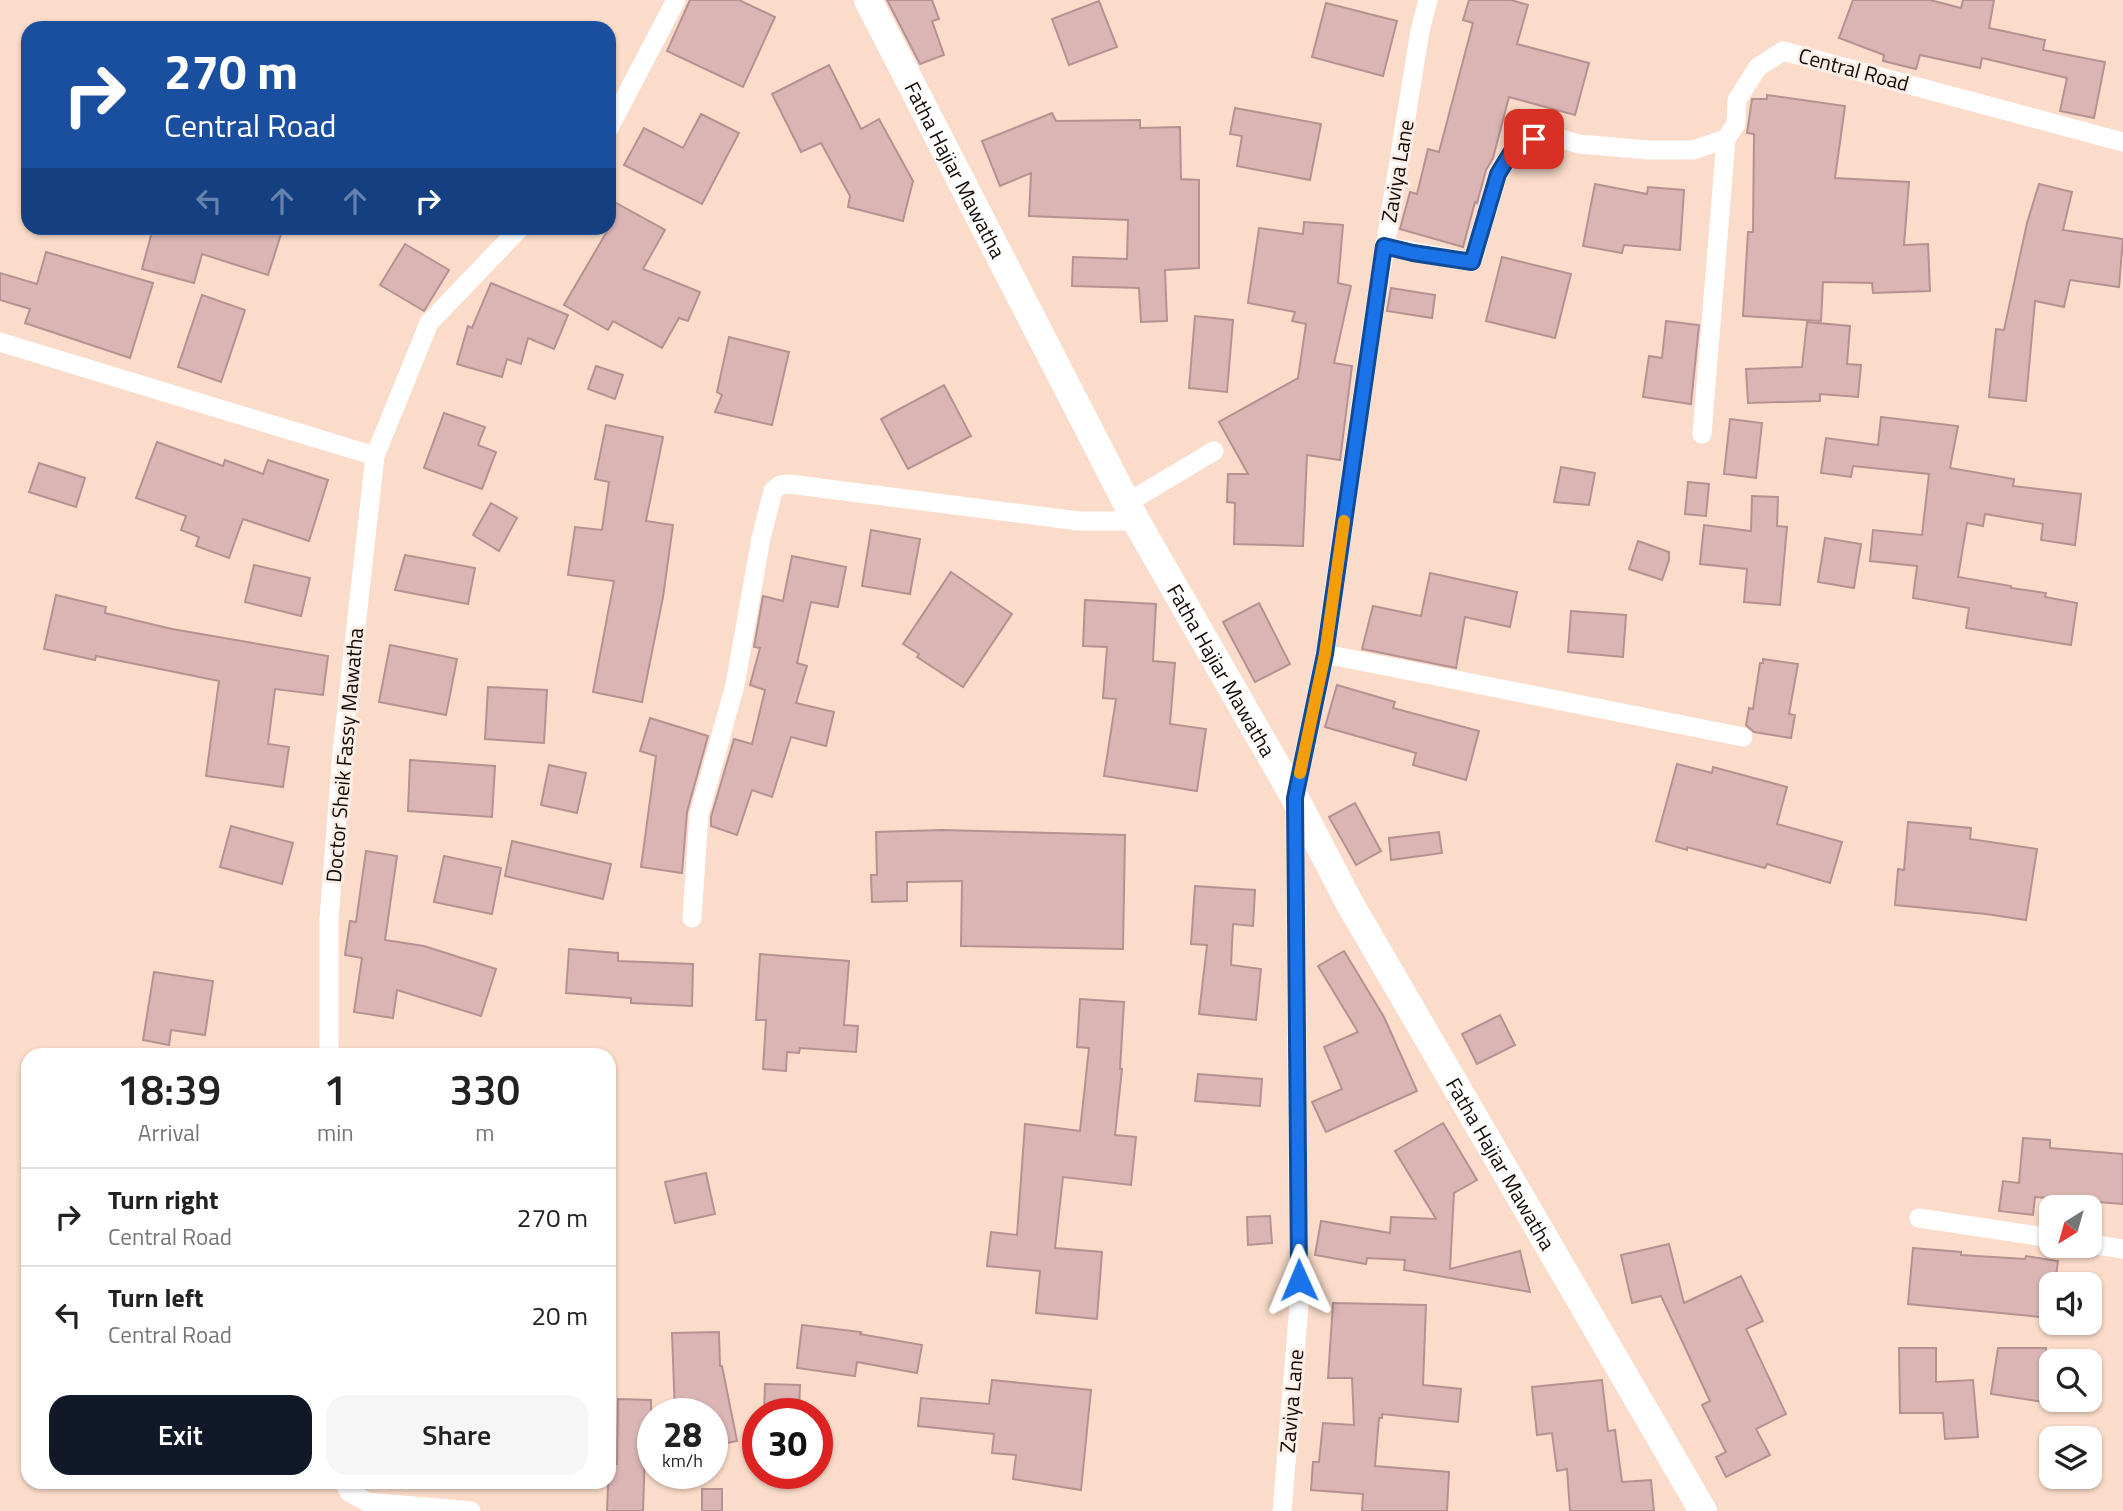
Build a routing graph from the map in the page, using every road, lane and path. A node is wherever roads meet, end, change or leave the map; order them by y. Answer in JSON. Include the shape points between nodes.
{"nodes":[{"id":1,"x":676,"y":0,"type":"edge"},
{"id":2,"x":868,"y":0,"type":"edge"},
{"id":3,"x":1428,"y":0,"type":"edge"},
{"id":4,"x":616,"y":115,"type":"edge"},
{"id":5,"x":1726,"y":139,"type":"junction"},
{"id":6,"x":2123,"y":142,"type":"edge"},
{"id":7,"x":513,"y":235,"type":"edge"},
{"id":8,"x":1384,"y":246,"type":"junction"},
{"id":9,"x":0,"y":342,"type":"edge"},
{"id":10,"x":1702,"y":434,"type":"dead end"},
{"id":11,"x":1214,"y":451,"type":"dead end"},
{"id":12,"x":375,"y":456,"type":"junction"},
{"id":13,"x":1131,"y":512,"type":"junction"},
{"id":14,"x":1325,"y":654,"type":"junction"},
{"id":15,"x":1743,"y":737,"type":"dead end"},
{"id":16,"x":1295,"y":798,"type":"junction"},
{"id":17,"x":692,"y":918,"type":"dead end"},
{"id":18,"x":329,"y":1048,"type":"edge"},
{"id":19,"x":1919,"y":1218,"type":"dead end"},
{"id":20,"x":2039,"y":1236,"type":"edge"},
{"id":21,"x":2102,"y":1246,"type":"edge"},
{"id":22,"x":2123,"y":1249,"type":"edge"},
{"id":23,"x":348,"y":1489,"type":"edge"},
{"id":24,"x":471,"y":1511,"type":"edge"},
{"id":25,"x":1282,"y":1511,"type":"edge"},
{"id":26,"x":1703,"y":1511,"type":"edge"}],
"edges":[{"from":1,"to":4,"type":"street"},
{"from":2,"to":13,"type":"street","name":"Fatha Hajiar Mawatha"},
{"from":3,"to":8,"type":"street","name":"Zaviya Lane"},
{"from":5,"to":6,"type":"street","name":"Central Road","via":[[1736,124],[1737,100],[1758,67],[1783,51]]},
{"from":5,"to":8,"type":"street","via":[[1693,150],[1579,145],[1549,135],[1517,143],[1498,174],[1472,262]]},
{"from":5,"to":10,"type":"street","name":"Central Road"},
{"from":7,"to":12,"type":"street","name":"Doctor Sheik Fassy Mawatha","via":[[429,323]]},
{"from":8,"to":14,"type":"street","name":"Zaviya Lane"},
{"from":9,"to":12,"type":"street"},
{"from":11,"to":13,"type":"street"},
{"from":12,"to":18,"type":"street","name":"Doctor Sheik Fassy Mawatha","via":[[333,864]]},
{"from":13,"to":16,"type":"street","name":"Fatha Hajiar Mawatha"},
{"from":13,"to":17,"type":"street","via":[[1079,521],[789,484],[773,491],[735,685],[699,815]]},
{"from":14,"to":15,"type":"street"},
{"from":14,"to":16,"type":"street","name":"Zaviya Lane"},
{"from":16,"to":25,"type":"street","name":"Zaviya Lane","via":[[1299,1306]]},
{"from":16,"to":26,"type":"street","name":"Fatha Hajiar Mawatha","via":[[1350,904]]},
{"from":19,"to":20,"type":"street"},
{"from":21,"to":22,"type":"street"},
{"from":23,"to":24,"type":"street","via":[[367,1502]]}]}
